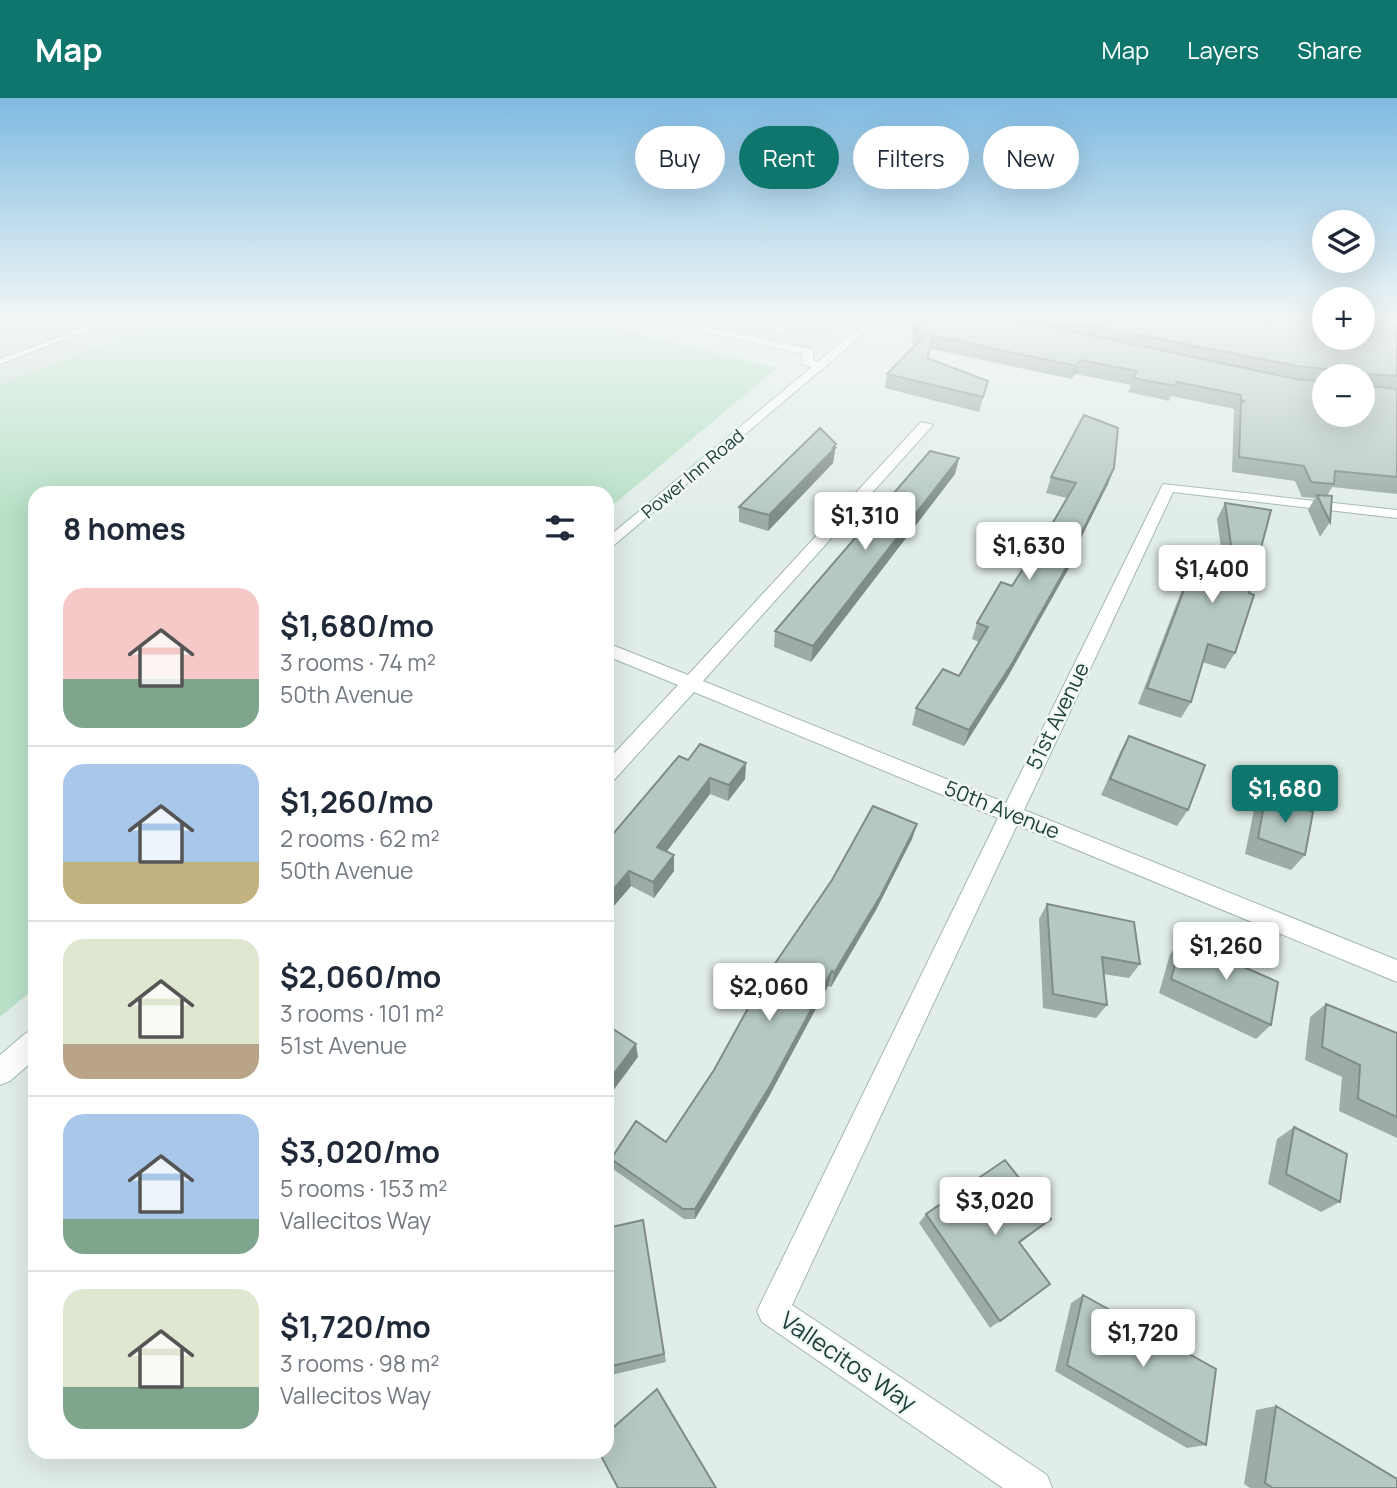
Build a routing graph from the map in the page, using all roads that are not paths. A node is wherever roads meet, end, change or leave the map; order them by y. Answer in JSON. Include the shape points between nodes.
{"nodes":[{"id":1,"x":799,"y":385,"type":"edge"},
{"id":2,"x":926,"y":425,"type":"dead end"},
{"id":3,"x":1397,"y":514,"type":"edge"},
{"id":4,"x":614,"y":540,"type":"edge"},
{"id":5,"x":614,"y":652,"type":"edge"},
{"id":6,"x":692,"y":684,"type":"junction"},
{"id":7,"x":614,"y":768,"type":"edge"},
{"id":8,"x":1011,"y":814,"type":"junction"},
{"id":9,"x":1397,"y":971,"type":"edge"},
{"id":10,"x":28,"y":1048,"type":"edge"},
{"id":11,"x":0,"y":1072,"type":"edge"},
{"id":12,"x":849,"y":1152,"type":"joint"},
{"id":13,"x":1034,"y":1488,"type":"edge"}],
"edges":[{"from":1,"to":4,"type":"street","name":"Power Inn Road"},
{"from":2,"to":6,"type":"street"},
{"from":3,"to":8,"type":"street","name":"51st Avenue","via":[[1168,487]]},
{"from":5,"to":6,"type":"street","name":"50th Avenue"},
{"from":6,"to":7,"type":"street"},
{"from":6,"to":8,"type":"street","name":"50th Avenue"},
{"from":8,"to":9,"type":"street","name":"50th Avenue"},
{"from":8,"to":12,"type":"street","name":"51st Avenue"},
{"from":10,"to":11,"type":"street"},
{"from":12,"to":13,"type":"street","name":"Vallecitos Way","via":[[773,1311]]}]}
